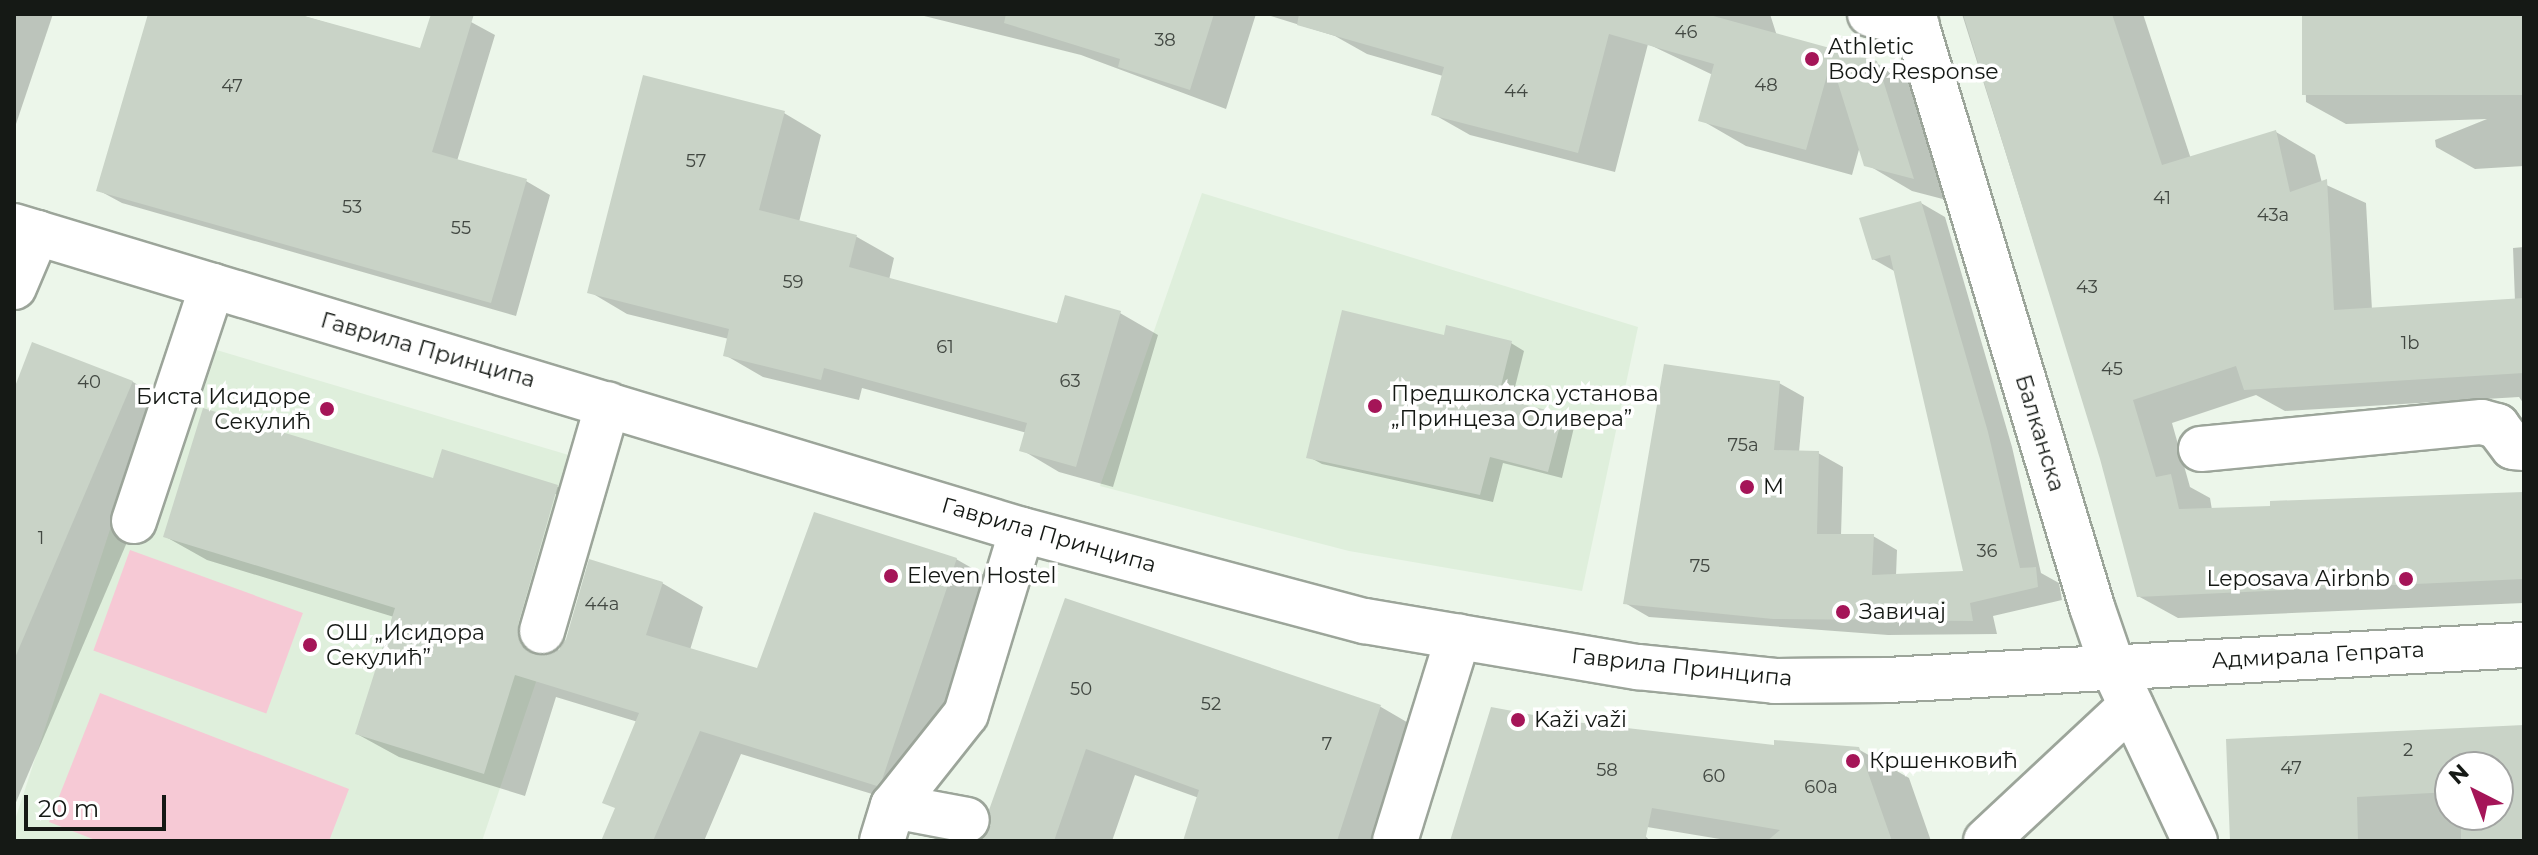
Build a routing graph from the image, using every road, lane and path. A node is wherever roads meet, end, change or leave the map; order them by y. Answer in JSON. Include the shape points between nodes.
{"nodes":[{"id":1,"x":1870,"y":14,"type":"edge"},
{"id":2,"x":1915,"y":20,"type":"edge"},
{"id":3,"x":25,"y":230,"type":"edge"},
{"id":4,"x":212,"y":286,"type":"junction"},
{"id":5,"x":14,"y":287,"type":"edge"},
{"id":6,"x":608,"y":404,"type":"junction"},
{"id":7,"x":2524,"y":448,"type":"edge"},
{"id":8,"x":2201,"y":449,"type":"dead end"},
{"id":9,"x":134,"y":521,"type":"dead end"},
{"id":10,"x":1022,"y":530,"type":"junction"},
{"id":11,"x":542,"y":631,"type":"dead end"},
{"id":12,"x":1458,"y":637,"type":"junction"},
{"id":13,"x":2524,"y":645,"type":"edge"},
{"id":14,"x":2112,"y":665,"type":"junction"},
{"id":15,"x":2131,"y":706,"type":"junction"},
{"id":16,"x":967,"y":820,"type":"dead end"},
{"id":17,"x":888,"y":823,"type":"edge"},
{"id":18,"x":1395,"y":841,"type":"edge"},
{"id":19,"x":1986,"y":841,"type":"edge"},
{"id":20,"x":2195,"y":841,"type":"edge"}],
"edges":[{"from":1,"to":2,"type":"street"},
{"from":2,"to":14,"type":"street","name":"Балканска"},
{"from":3,"to":4,"type":"street","name":"Гаврила Принципа"},
{"from":3,"to":5,"type":"street"},
{"from":4,"to":6,"type":"street","name":"Гаврила Принципа"},
{"from":4,"to":9,"type":"street"},
{"from":6,"to":10,"type":"street","name":"Гаврила Принципа"},
{"from":6,"to":11,"type":"street"},
{"from":7,"to":8,"type":"street","via":[[2513,447],[2497,426],[2482,422]]},
{"from":10,"to":12,"type":"street","name":"Гаврила Принципа","via":[[1365,621]]},
{"from":10,"to":17,"type":"street","via":[[966,714]]},
{"from":12,"to":14,"type":"street","name":"Гаврила Принципа","via":[[1638,667],[1775,681],[1888,680]]},
{"from":12,"to":18,"type":"street"},
{"from":13,"to":14,"type":"street","name":"Адмирала Гепрата"},
{"from":14,"to":15,"type":"street","name":"Балканска"},
{"from":15,"to":19,"type":"street"},
{"from":15,"to":20,"type":"street","name":"Балканска"},
{"from":16,"to":17,"type":"street"}]}
